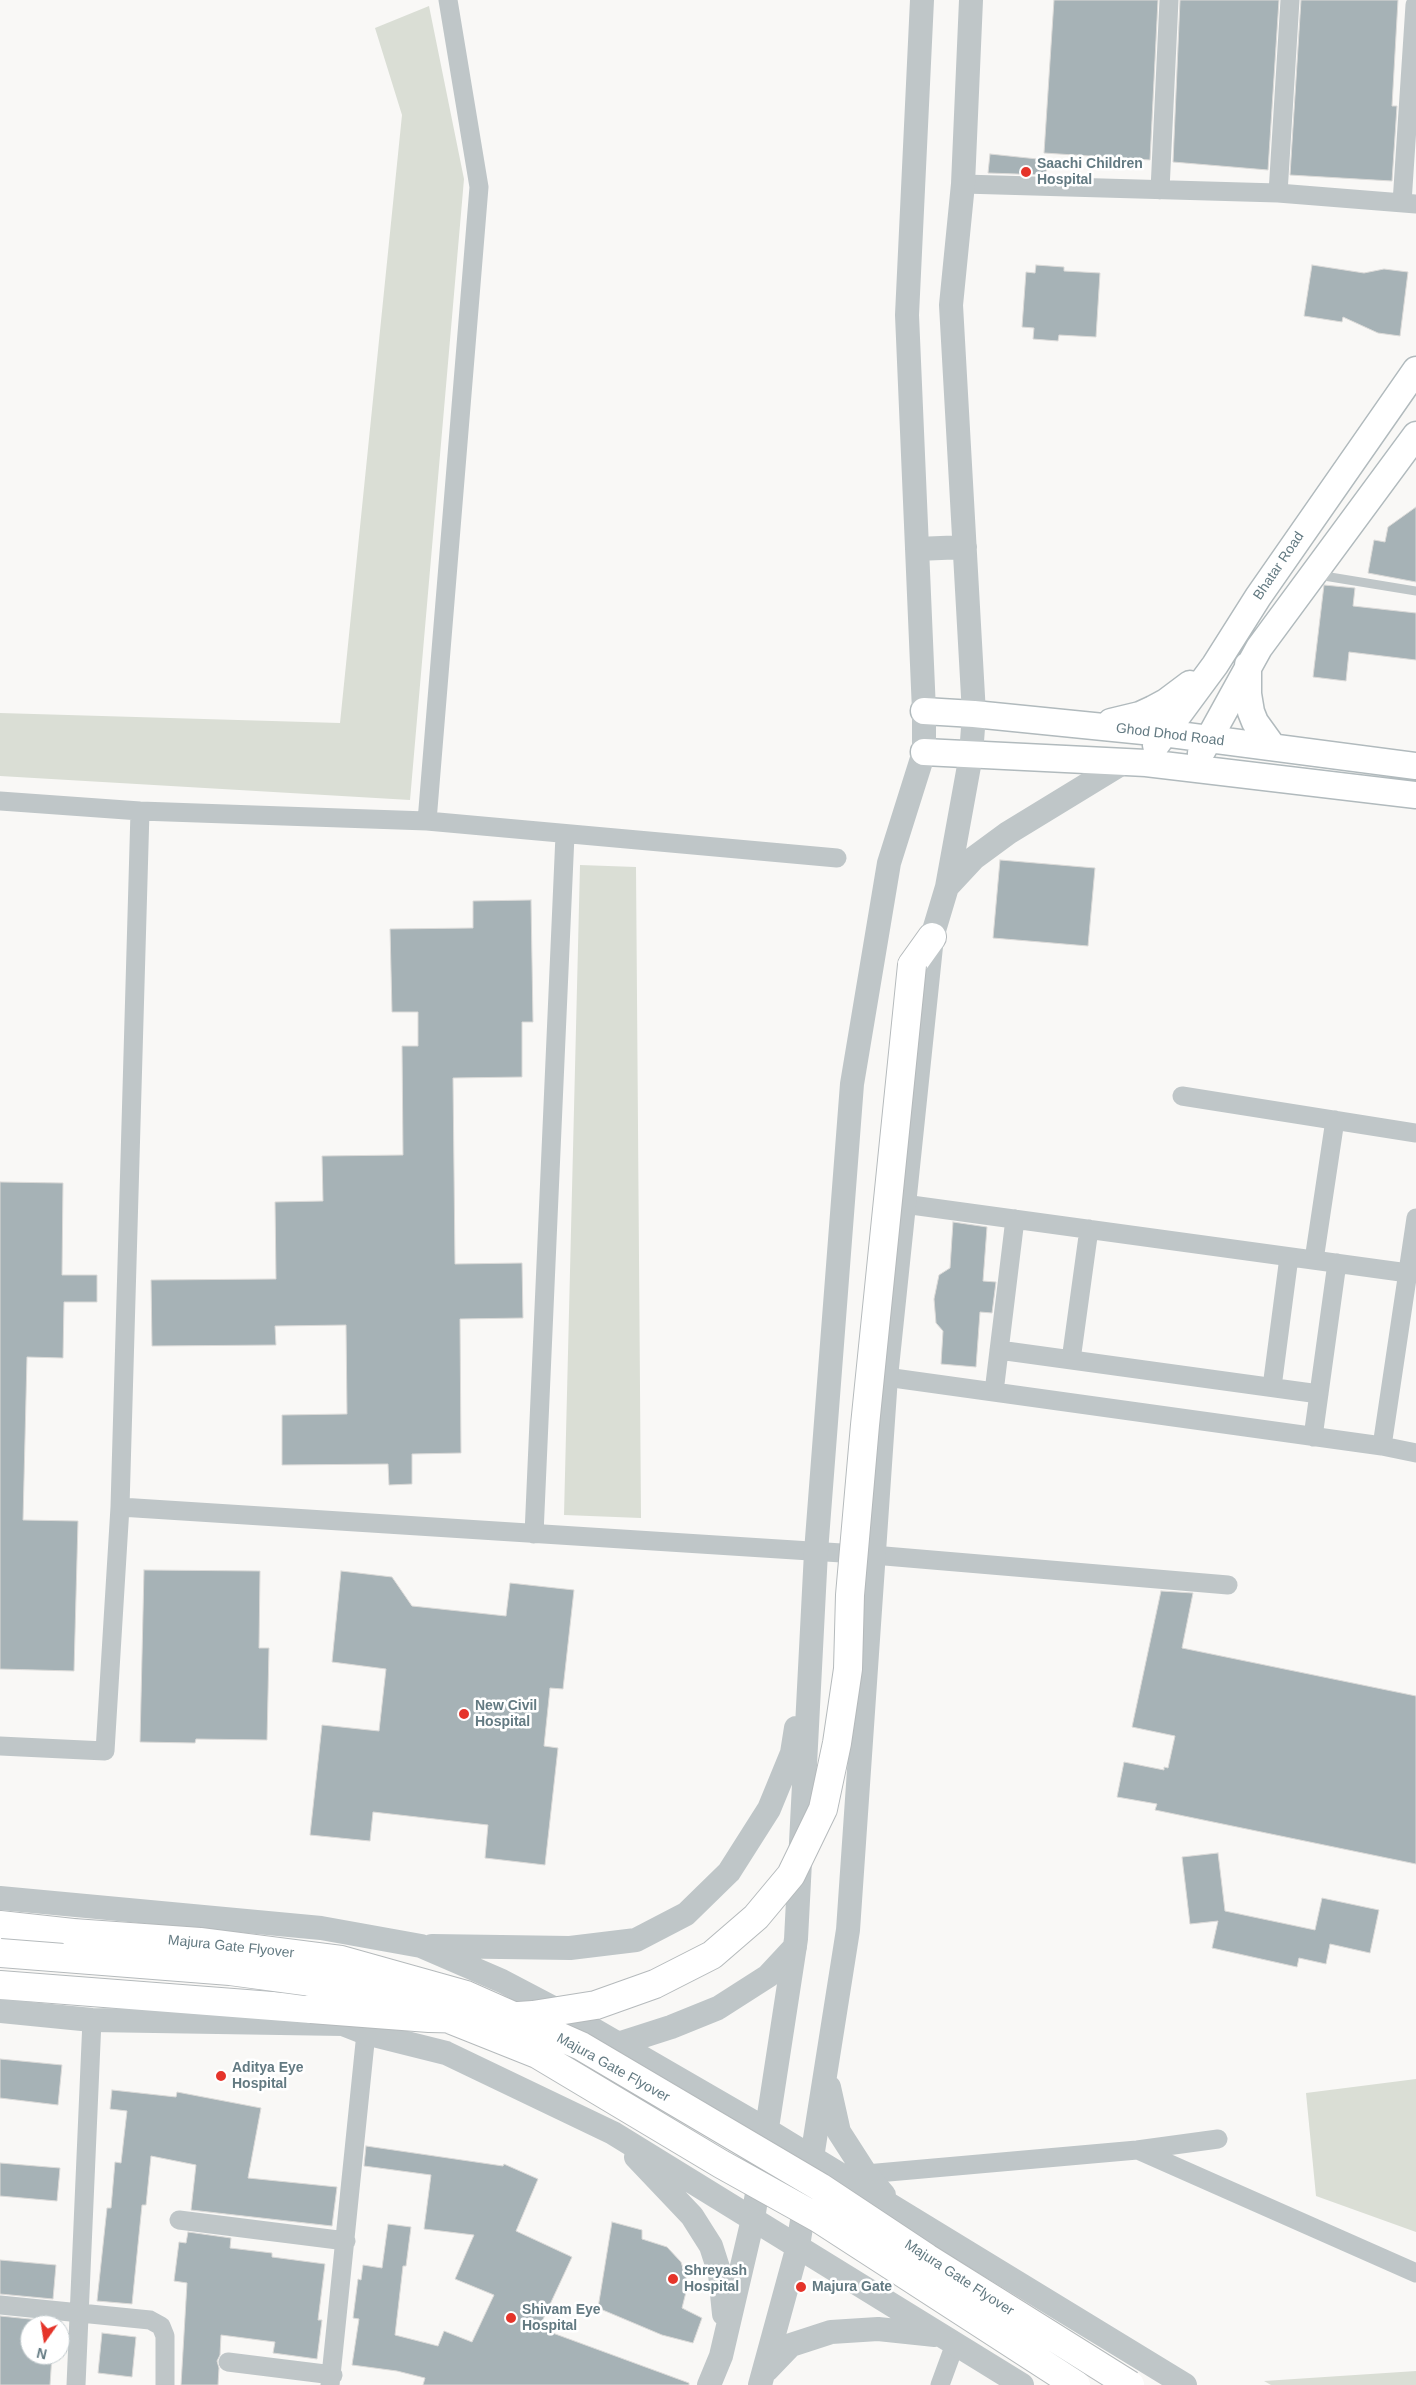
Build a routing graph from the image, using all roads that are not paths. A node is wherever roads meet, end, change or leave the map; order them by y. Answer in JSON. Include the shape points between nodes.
{"nodes":[{"id":1,"x":448,"y":0,"type":"edge"},
{"id":2,"x":922,"y":0,"type":"edge"},
{"id":3,"x":971,"y":0,"type":"edge"},
{"id":4,"x":1169,"y":0,"type":"edge"},
{"id":5,"x":1290,"y":0,"type":"edge"},
{"id":6,"x":1415,"y":5,"type":"edge"},
{"id":7,"x":963,"y":184,"type":"junction"},
{"id":8,"x":1160,"y":190,"type":"junction"},
{"id":9,"x":1278,"y":193,"type":"junction"},
{"id":10,"x":1409,"y":203,"type":"edge"},
{"id":11,"x":1416,"y":370,"type":"edge"},
{"id":12,"x":1416,"y":435,"type":"edge"},
{"id":13,"x":965,"y":547,"type":"junction"},
{"id":14,"x":917,"y":549,"type":"junction"},
{"id":15,"x":1315,"y":574,"type":"junction"},
{"id":16,"x":1416,"y":591,"type":"edge"},
{"id":17,"x":1215,"y":664,"type":"junction"},
{"id":18,"x":1248,"y":664,"type":"junction"},
{"id":19,"x":924,"y":711,"type":"junction"},
{"id":20,"x":974,"y":714,"type":"junction"},
{"id":21,"x":1086,"y":725,"type":"junction"},
{"id":22,"x":1163,"y":733,"type":"junction"},
{"id":23,"x":1207,"y":739,"type":"junction"},
{"id":24,"x":1273,"y":747,"type":"junction"},
{"id":25,"x":924,"y":752,"type":"junction"},
{"id":26,"x":971,"y":755,"type":"junction"},
{"id":27,"x":1133,"y":764,"type":"junction"},
{"id":28,"x":1416,"y":766,"type":"edge"},
{"id":29,"x":1194,"y":770,"type":"junction"},
{"id":30,"x":1416,"y":796,"type":"edge"},
{"id":31,"x":0,"y":801,"type":"edge"},
{"id":32,"x":140,"y":810,"type":"junction"},
{"id":33,"x":428,"y":821,"type":"junction"},
{"id":34,"x":565,"y":835,"type":"junction"},
{"id":35,"x":837,"y":858,"type":"dead end"},
{"id":36,"x":947,"y":887,"type":"junction"},
{"id":37,"x":932,"y":936,"type":"junction"},
{"id":38,"x":1182,"y":1096,"type":"dead end"},
{"id":39,"x":1335,"y":1120,"type":"junction"},
{"id":40,"x":1416,"y":1132,"type":"edge"},
{"id":41,"x":904,"y":1204,"type":"junction"},
{"id":42,"x":1416,"y":1218,"type":"edge"},
{"id":43,"x":1016,"y":1219,"type":"junction"},
{"id":44,"x":1089,"y":1229,"type":"junction"},
{"id":45,"x":1289,"y":1256,"type":"junction"},
{"id":46,"x":1314,"y":1260,"type":"junction"},
{"id":47,"x":1338,"y":1263,"type":"junction"},
{"id":48,"x":1408,"y":1273,"type":"junction"},
{"id":49,"x":999,"y":1350,"type":"junction"},
{"id":50,"x":1071,"y":1360,"type":"junction"},
{"id":51,"x":886,"y":1377,"type":"junction"},
{"id":52,"x":1272,"y":1387,"type":"junction"},
{"id":53,"x":994,"y":1392,"type":"junction"},
{"id":54,"x":1319,"y":1394,"type":"junction"},
{"id":55,"x":1313,"y":1437,"type":"junction"},
{"id":56,"x":1382,"y":1446,"type":"junction"},
{"id":57,"x":1416,"y":1453,"type":"edge"},
{"id":58,"x":120,"y":1507,"type":"junction"},
{"id":59,"x":534,"y":1534,"type":"junction"},
{"id":60,"x":816,"y":1552,"type":"junction"},
{"id":61,"x":873,"y":1555,"type":"junction"},
{"id":62,"x":1228,"y":1585,"type":"dead end"},
{"id":63,"x":811,"y":1650,"type":"junction"},
{"id":64,"x":0,"y":1746,"type":"edge"},
{"id":65,"x":0,"y":1898,"type":"edge"},
{"id":66,"x":0,"y":1925,"type":"edge"},
{"id":67,"x":421,"y":1946,"type":"junction"},
{"id":68,"x":795,"y":1947,"type":"junction"},
{"id":69,"x":0,"y":1953,"type":"edge"},
{"id":70,"x":0,"y":1985,"type":"edge"},
{"id":71,"x":0,"y":2011,"type":"edge"},
{"id":72,"x":92,"y":2020,"type":"junction"},
{"id":73,"x":366,"y":2033,"type":"junction"},
{"id":74,"x":618,"y":2044,"type":"junction"},
{"id":75,"x":827,"y":2062,"type":"junction"},
{"id":76,"x":767,"y":2130,"type":"junction"},
{"id":77,"x":613,"y":2134,"type":"junction"},
{"id":78,"x":1218,"y":2139,"type":"dead end"},
{"id":79,"x":1137,"y":2150,"type":"junction"},
{"id":80,"x":813,"y":2159,"type":"junction"},
{"id":81,"x":866,"y":2174,"type":"junction"},
{"id":82,"x":900,"y":2212,"type":"junction"},
{"id":83,"x":754,"y":2219,"type":"junction"},
{"id":84,"x":179,"y":2220,"type":"dead end"},
{"id":85,"x":346,"y":2241,"type":"junction"},
{"id":86,"x":798,"y":2246,"type":"junction"},
{"id":87,"x":1416,"y":2273,"type":"edge"},
{"id":88,"x":1026,"y":2289,"type":"junction"},
{"id":89,"x":0,"y":2304,"type":"edge"},
{"id":90,"x":79,"y":2312,"type":"junction"},
{"id":91,"x":949,"y":2340,"type":"junction"},
{"id":92,"x":720,"y":2356,"type":"junction"},
{"id":93,"x":983,"y":2361,"type":"junction"},
{"id":94,"x":228,"y":2362,"type":"dead end"},
{"id":95,"x":762,"y":2379,"type":"edge"},
{"id":96,"x":331,"y":2380,"type":"edge"},
{"id":97,"x":76,"y":2385,"type":"edge"},
{"id":98,"x":166,"y":2385,"type":"edge"},
{"id":99,"x":708,"y":2385,"type":"edge"},
{"id":100,"x":940,"y":2385,"type":"edge"},
{"id":101,"x":1022,"y":2385,"type":"edge"},
{"id":102,"x":1076,"y":2385,"type":"edge"},
{"id":103,"x":1130,"y":2385,"type":"edge"},
{"id":104,"x":1185,"y":2385,"type":"edge"}],
"edges":[{"from":1,"to":33,"type":"street","via":[[479,187]]},
{"from":2,"to":14,"type":"street","via":[[906,315]]},
{"from":3,"to":7,"type":"street"},
{"from":4,"to":8,"type":"street"},
{"from":5,"to":9,"type":"street"},
{"from":6,"to":10,"type":"street"},
{"from":7,"to":8,"type":"street"},
{"from":7,"to":13,"type":"street","via":[[951,305]]},
{"from":8,"to":9,"type":"street"},
{"from":9,"to":10,"type":"street"},
{"from":11,"to":17,"type":"main road","name":"Bhatar Road"},
{"from":12,"to":15,"type":"main road"},
{"from":13,"to":14,"type":"street"},
{"from":13,"to":20,"type":"street"},
{"from":14,"to":19,"type":"street"},
{"from":15,"to":16,"type":"lane"},
{"from":15,"to":18,"type":"main road"},
{"from":17,"to":21,"type":"main road","via":[[1153,709],[1118,721]]},
{"from":17,"to":22,"type":"main road","name":"Bhatar Road"},
{"from":18,"to":23,"type":"main road"},
{"from":18,"to":24,"type":"main road","via":[[1250,712]]},
{"from":19,"to":20,"type":"main road","name":"Ghod Dhod Road"},
{"from":19,"to":25,"type":"street"},
{"from":20,"to":21,"type":"main road","name":"Ghod Dhod Road"},
{"from":20,"to":26,"type":"street"},
{"from":21,"to":22,"type":"main road","name":"Ghod Dhod Road"},
{"from":22,"to":23,"type":"main road","name":"Ghod Dhod Road"},
{"from":22,"to":27,"type":"main road","name":"Bhatar Road"},
{"from":23,"to":24,"type":"main road","name":"Ghod Dhod Road"},
{"from":23,"to":29,"type":"main road"},
{"from":24,"to":28,"type":"main road","name":"Ghod Dhod Road"},
{"from":25,"to":26,"type":"main road"},
{"from":25,"to":60,"type":"street","via":[[888,863],[852,1084]]},
{"from":26,"to":27,"type":"main road"},
{"from":26,"to":36,"type":"street"},
{"from":27,"to":29,"type":"main road"},
{"from":27,"to":36,"type":"street","name":"Bhatar Road","via":[[988,848]]},
{"from":29,"to":30,"type":"main road"},
{"from":31,"to":32,"type":"street"},
{"from":32,"to":33,"type":"street"},
{"from":32,"to":58,"type":"street"},
{"from":33,"to":34,"type":"street"},
{"from":34,"to":35,"type":"street"},
{"from":34,"to":59,"type":"street"},
{"from":36,"to":37,"type":"street"},
{"from":37,"to":41,"type":"street"},
{"from":37,"to":70,"type":"highway","bridge":true,"via":[[912,966],[865,1425],[850,1595],[848,1668],[837,1743],[823,1809],[790,1875],[756,1917],[712,1955],[655,1984],[596,2005],[533,2015],[429,2018]]},
{"from":38,"to":39,"type":"street"},
{"from":39,"to":40,"type":"street"},
{"from":39,"to":46,"type":"street"},
{"from":41,"to":43,"type":"street"},
{"from":41,"to":51,"type":"street"},
{"from":42,"to":48,"type":"street"},
{"from":43,"to":44,"type":"street"},
{"from":43,"to":49,"type":"street"},
{"from":44,"to":45,"type":"street"},
{"from":44,"to":50,"type":"street"},
{"from":45,"to":46,"type":"street"},
{"from":45,"to":52,"type":"street"},
{"from":46,"to":47,"type":"street"},
{"from":47,"to":48,"type":"street"},
{"from":47,"to":54,"type":"street"},
{"from":48,"to":56,"type":"street"},
{"from":49,"to":50,"type":"street"},
{"from":49,"to":53,"type":"street"},
{"from":50,"to":52,"type":"street"},
{"from":51,"to":53,"type":"street"},
{"from":51,"to":61,"type":"street"},
{"from":52,"to":54,"type":"street"},
{"from":53,"to":55,"type":"street"},
{"from":54,"to":55,"type":"street"},
{"from":55,"to":56,"type":"street"},
{"from":56,"to":57,"type":"street"},
{"from":58,"to":59,"type":"street"},
{"from":58,"to":64,"type":"street","via":[[105,1751]]},
{"from":59,"to":60,"type":"street"},
{"from":60,"to":61,"type":"street"},
{"from":60,"to":63,"type":"street"},
{"from":61,"to":62,"type":"street"},
{"from":61,"to":75,"type":"street","via":[[848,1930]]},
{"from":63,"to":67,"type":"street","via":[[792,1753],[769,1809],[729,1872],[686,1914],[636,1940],[570,1948]]},
{"from":63,"to":68,"type":"street"},
{"from":65,"to":67,"type":"street","via":[[321,1928]]},
{"from":66,"to":103,"type":"highway","name":"Majura Gate Flyover","bridge":true,"via":[[200,1942],[341,1960],[466,1995],[580,2046],[820,2187]]},
{"from":67,"to":74,"type":"street","via":[[502,1981]]},
{"from":68,"to":74,"type":"street","via":[[768,1976],[718,2008]]},
{"from":68,"to":76,"type":"street"},
{"from":69,"to":102,"type":"highway","name":"Majura Gate Flyover","bridge":true,"via":[[230,1971],[379,1991],[537,2054],[818,2218]]},
{"from":71,"to":72,"type":"street"},
{"from":72,"to":73,"type":"street","via":[[343,2024]]},
{"from":72,"to":90,"type":"street"},
{"from":73,"to":77,"type":"street","via":[[446,2053]]},
{"from":73,"to":85,"type":"street"},
{"from":74,"to":76,"type":"street"},
{"from":75,"to":80,"type":"street"},
{"from":75,"to":81,"type":"street","via":[[839,2132]]},
{"from":76,"to":80,"type":"street"},
{"from":76,"to":83,"type":"street"},
{"from":77,"to":83,"type":"street"},
{"from":77,"to":92,"type":"street","via":[[692,2216],[711,2246],[720,2274],[724,2306]]},
{"from":78,"to":79,"type":"street"},
{"from":79,"to":81,"type":"street"},
{"from":79,"to":87,"type":"street"},
{"from":80,"to":82,"type":"street"},
{"from":80,"to":86,"type":"street"},
{"from":81,"to":82,"type":"street"},
{"from":82,"to":88,"type":"street"},
{"from":83,"to":86,"type":"street"},
{"from":83,"to":92,"type":"street"},
{"from":84,"to":85,"type":"street"},
{"from":85,"to":96,"type":"street"},
{"from":86,"to":91,"type":"street"},
{"from":86,"to":95,"type":"street"},
{"from":88,"to":93,"type":"street"},
{"from":88,"to":104,"type":"street"},
{"from":89,"to":90,"type":"street"},
{"from":90,"to":97,"type":"street"},
{"from":90,"to":98,"type":"street","via":[[150,2320],[161,2326],[165,2336]]},
{"from":91,"to":93,"type":"street"},
{"from":91,"to":95,"type":"street","via":[[878,2328],[831,2332],[791,2345]]},
{"from":91,"to":100,"type":"street"},
{"from":92,"to":99,"type":"street"},
{"from":93,"to":101,"type":"street"},
{"from":94,"to":96,"type":"street"}]}
